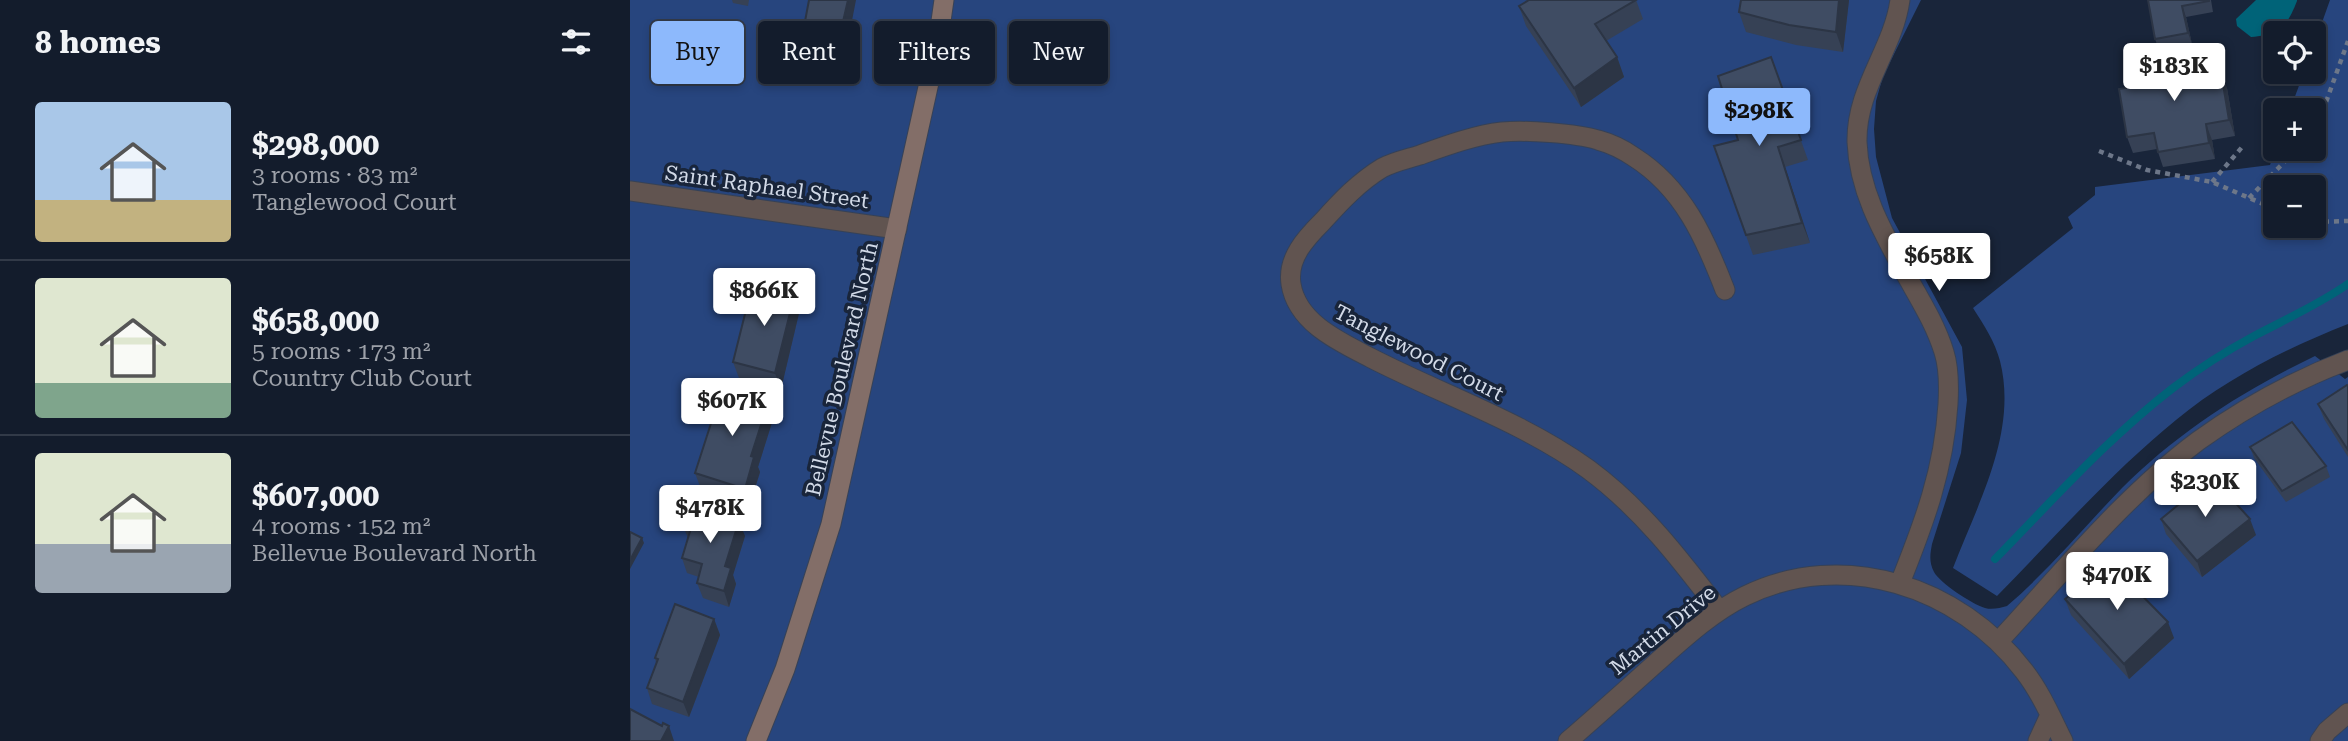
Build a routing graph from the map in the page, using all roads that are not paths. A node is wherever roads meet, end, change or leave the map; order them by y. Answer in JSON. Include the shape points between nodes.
{"nodes":[{"id":1,"x":944,"y":0,"type":"edge"},
{"id":2,"x":1900,"y":0,"type":"edge"},
{"id":3,"x":630,"y":191,"type":"edge"},
{"id":4,"x":897,"y":229,"type":"junction"},
{"id":5,"x":1725,"y":290,"type":"dead end"},
{"id":6,"x":2348,"y":360,"type":"edge"},
{"id":7,"x":1900,"y":583,"type":"junction"},
{"id":8,"x":1719,"y":610,"type":"junction"},
{"id":9,"x":1998,"y":642,"type":"junction"},
{"id":10,"x":2348,"y":713,"type":"edge"},
{"id":11,"x":2050,"y":715,"type":"junction"},
{"id":12,"x":756,"y":741,"type":"edge"},
{"id":13,"x":1568,"y":741,"type":"edge"},
{"id":14,"x":2038,"y":741,"type":"edge"},
{"id":15,"x":2063,"y":741,"type":"edge"},
{"id":16,"x":2320,"y":741,"type":"edge"}],
"edges":[{"from":1,"to":4,"type":"main road","name":"Bellevue Boulevard North"},
{"from":2,"to":7,"type":"street","via":[[1860,109],[1857,142],[1877,220],[1934,327],[1945,353],[1949,384],[1941,467]]},
{"from":3,"to":4,"type":"street","name":"Saint Raphael Street"},
{"from":4,"to":12,"type":"main road","name":"Bellevue Boulevard North","via":[[831,524],[785,669]]},
{"from":5,"to":8,"type":"street","name":"Tanglewood Court","via":[[1708,244],[1688,209],[1634,157],[1598,140],[1501,132],[1384,167],[1356,186],[1306,239],[1294,257],[1290,283],[1298,305],[1315,325],[1342,344],[1533,435],[1588,469],[1666,540]]},
{"from":6,"to":9,"type":"street","via":[[2244,410],[2196,443],[2125,506]]},
{"from":7,"to":8,"type":"street","name":"Martin Drive","via":[[1866,575],[1791,578]]},
{"from":7,"to":9,"type":"street","name":"Martin Drive","via":[[1959,611]]},
{"from":8,"to":13,"type":"street","name":"Martin Drive"},
{"from":9,"to":11,"type":"street","name":"Martin Drive","via":[[2024,671]]},
{"from":10,"to":16,"type":"street"},
{"from":11,"to":14,"type":"street"},
{"from":11,"to":15,"type":"street","name":"Martin Drive"}]}
